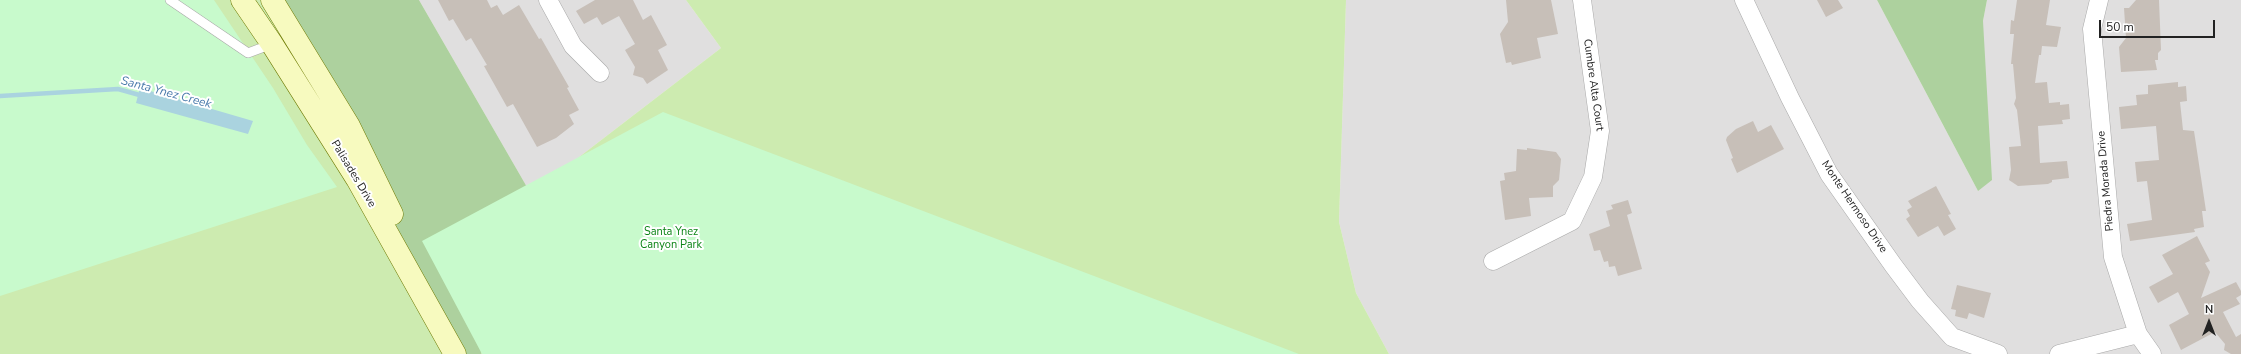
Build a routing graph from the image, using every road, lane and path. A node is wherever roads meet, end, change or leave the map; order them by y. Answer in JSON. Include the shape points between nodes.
{"nodes":[{"id":1,"x":170,"y":0,"type":"edge"},
{"id":2,"x":242,"y":0,"type":"edge"},
{"id":3,"x":272,"y":0,"type":"edge"},
{"id":4,"x":548,"y":0,"type":"edge"},
{"id":5,"x":1582,"y":0,"type":"edge"},
{"id":6,"x":1744,"y":0,"type":"edge"},
{"id":7,"x":2099,"y":0,"type":"edge"},
{"id":8,"x":272,"y":44,"type":"junction"},
{"id":9,"x":600,"y":73,"type":"dead end"},
{"id":10,"x":1493,"y":261,"type":"dead end"},
{"id":11,"x":2138,"y":334,"type":"junction"},
{"id":12,"x":457,"y":354,"type":"edge"},
{"id":13,"x":1998,"y":354,"type":"edge"},
{"id":14,"x":2059,"y":354,"type":"edge"},
{"id":15,"x":2152,"y":354,"type":"edge"}],
"edges":[{"from":1,"to":8,"type":"lane","via":[[248,53]]},
{"from":2,"to":8,"type":"street","name":"Palisades Drive"},
{"from":3,"to":12,"type":"street","name":"Palisades Drive","via":[[350,126]]},
{"from":4,"to":9,"type":"street","via":[[573,46]]},
{"from":5,"to":10,"type":"street","name":"Cumbre Alta Court","via":[[1600,131],[1593,177],[1572,221]]},
{"from":6,"to":13,"type":"street","name":"Monte Hermoso Drive","via":[[1829,174],[1894,265],[1920,301],[1952,337]]},
{"from":7,"to":11,"type":"street","name":"Piedra Morada Drive","via":[[2092,29],[2113,257]]},
{"from":8,"to":12,"type":"street","name":"Palisades Drive","via":[[356,179]]},
{"from":11,"to":14,"type":"street"},
{"from":11,"to":15,"type":"street","name":"Piedra Morada Drive"}]}
